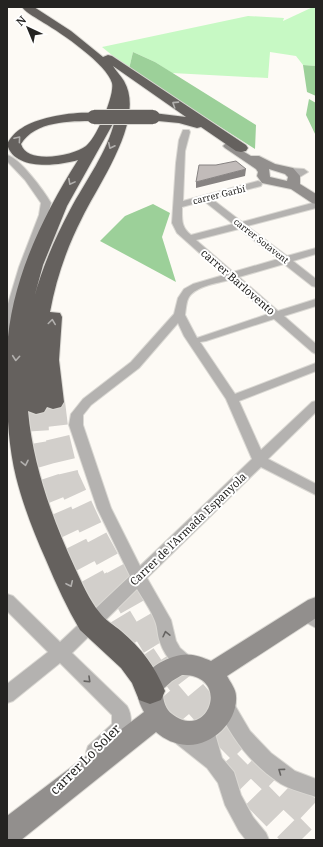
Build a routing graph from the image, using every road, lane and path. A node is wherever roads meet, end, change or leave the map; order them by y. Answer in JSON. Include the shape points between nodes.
{"nodes":[{"id":1,"x":27,"y":7,"type":"edge"},
{"id":2,"x":33,"y":7,"type":"edge"},
{"id":3,"x":102,"y":54,"type":"junction"},
{"id":4,"x":119,"y":82,"type":"junction"},
{"id":5,"x":186,"y":132,"type":"dead end"},
{"id":6,"x":235,"y":147,"type":"junction"},
{"id":7,"x":92,"y":149,"type":"junction"},
{"id":8,"x":7,"y":157,"type":"edge"},
{"id":9,"x":284,"y":177,"type":"junction"},
{"id":10,"x":201,"y":199,"type":"junction"},
{"id":11,"x":179,"y":200,"type":"junction"},
{"id":12,"x":316,"y":200,"type":"edge"},
{"id":13,"x":316,"y":205,"type":"edge"},
{"id":14,"x":240,"y":225,"type":"junction"},
{"id":15,"x":190,"y":239,"type":"junction"},
{"id":16,"x":316,"y":251,"type":"edge"},
{"id":17,"x":286,"y":260,"type":"junction"},
{"id":18,"x":232,"y":277,"type":"junction"},
{"id":19,"x":316,"y":284,"type":"edge"},
{"id":20,"x":316,"y":302,"type":"edge"},
{"id":21,"x":179,"y":315,"type":"junction"},
{"id":22,"x":276,"y":315,"type":"junction"},
{"id":23,"x":7,"y":335,"type":"edge"},
{"id":24,"x":202,"y":339,"type":"dead end"},
{"id":25,"x":316,"y":350,"type":"edge"},
{"id":26,"x":316,"y":367,"type":"edge"},
{"id":27,"x":232,"y":399,"type":"junction"},
{"id":28,"x":316,"y":405,"type":"edge"},
{"id":29,"x":259,"y":460,"type":"junction"},
{"id":30,"x":316,"y":490,"type":"edge"},
{"id":31,"x":138,"y":577,"type":"junction"},
{"id":32,"x":7,"y":601,"type":"edge"},
{"id":33,"x":312,"y":614,"type":"edge"},
{"id":34,"x":91,"y":623,"type":"junction"},
{"id":35,"x":60,"y":652,"type":"junction"},
{"id":36,"x":188,"y":665,"type":"junction"},
{"id":37,"x":211,"y":674,"type":"junction"},
{"id":38,"x":7,"y":695,"type":"edge"},
{"id":39,"x":153,"y":703,"type":"junction"},
{"id":40,"x":224,"y":703,"type":"junction"},
{"id":41,"x":206,"y":729,"type":"junction"},
{"id":42,"x":179,"y":734,"type":"junction"},
{"id":43,"x":214,"y":762,"type":"junction"},
{"id":44,"x":316,"y":788,"type":"edge"},
{"id":45,"x":32,"y":813,"type":"junction"},
{"id":46,"x":7,"y":833,"type":"edge"},
{"id":47,"x":259,"y":840,"type":"edge"}],
"edges":[{"from":1,"to":4,"type":"highway","via":[[87,48],[110,69]]},
{"from":2,"to":3,"type":"highway"},
{"from":4,"to":3,"type":"highway","one_way":true,"via":[[124,103],[120,128],[68,229],[37,321],[33,356],[44,405],[53,314],[60,284],[81,228],[124,144],[132,118],[130,95],[125,82]]},
{"from":6,"to":3,"type":"highway","one_way":true},
{"from":4,"to":7,"type":"highway","via":[[116,105]]},
{"from":5,"to":11,"type":"street","name":"carrer Barlovento","via":[[183,138]]},
{"from":7,"to":6,"type":"highway","one_way":true,"bridge":true,"via":[[73,158],[43,161],[21,155],[16,151],[14,144],[23,133],[41,124],[62,119],[153,117],[191,122]]},
{"from":6,"to":9,"type":"main road"},
{"from":6,"to":9,"type":"main road","via":[[258,165]]},
{"from":7,"to":34,"type":"highway","one_way":true,"via":[[59,206],[33,267],[24,299],[15,366],[17,425],[30,486],[62,566]]},
{"from":8,"to":23,"type":"street","via":[[15,162],[46,204],[45,214],[33,241],[15,297]]},
{"from":9,"to":10,"type":"street","name":"carrer Garbí"},
{"from":9,"to":12,"type":"main road"},
{"from":10,"to":11,"type":"street"},
{"from":10,"to":14,"type":"street","name":"carrer Sotavent"},
{"from":11,"to":15,"type":"street","name":"carrer Barlovento","via":[[178,227]]},
{"from":13,"to":14,"type":"street"},
{"from":14,"to":15,"type":"street"},
{"from":14,"to":17,"type":"street","name":"carrer Sotavent"},
{"from":15,"to":18,"type":"street","name":"carrer Barlovento"},
{"from":16,"to":17,"type":"street"},
{"from":17,"to":18,"type":"street"},
{"from":17,"to":19,"type":"street","name":"carrer Sotavent"},
{"from":18,"to":21,"type":"street","via":[[197,286],[188,291],[183,298]]},
{"from":18,"to":22,"type":"street","name":"carrer Barlovento"},
{"from":20,"to":22,"type":"street"},
{"from":21,"to":27,"type":"street"},
{"from":21,"to":31,"type":"street","via":[[135,365],[76,414],[76,425],[104,508]]},
{"from":22,"to":24,"type":"street"},
{"from":22,"to":25,"type":"street","name":"carrer Barlovento"},
{"from":26,"to":27,"type":"street"},
{"from":27,"to":29,"type":"street"},
{"from":28,"to":29,"type":"street","name":"Carrer de l'Armada Espanyola"},
{"from":29,"to":30,"type":"street"},
{"from":29,"to":31,"type":"street","name":"Carrer de l'Armada Espanyola"},
{"from":31,"to":34,"type":"street","name":"Carrer de l'Armada Espanyola"},
{"from":36,"to":31,"type":"street","one_way":true,"via":[[174,653],[168,642],[163,620]]},
{"from":32,"to":35,"type":"street"},
{"from":33,"to":37,"type":"main road"},
{"from":34,"to":35,"type":"street","name":"Carrer de l'Armada Espanyola"},
{"from":34,"to":39,"type":"highway","via":[[133,660],[143,673]]},
{"from":35,"to":38,"type":"street","name":"Carrer de l'Armada Espanyola"},
{"from":35,"to":45,"type":"street","name":"carrer Lo Soler","one_way":true,"via":[[121,712],[122,723],[118,730]]},
{"from":36,"to":37,"type":"main road","via":[[200,667]]},
{"from":36,"to":39,"type":"main road","via":[[172,668],[159,676]]},
{"from":37,"to":40,"type":"main road","via":[[223,689]]},
{"from":39,"to":42,"type":"main road","via":[[164,726]]},
{"from":39,"to":45,"type":"main road","via":[[136,734]]},
{"from":40,"to":41,"type":"main road","via":[[221,714]]},
{"from":44,"to":40,"type":"street","one_way":true,"via":[[290,778],[264,759],[243,737]]},
{"from":41,"to":42,"type":"main road","via":[[190,734]]},
{"from":41,"to":43,"type":"street"},
{"from":42,"to":43,"type":"street"},
{"from":43,"to":47,"type":"street","via":[[227,779],[232,798],[246,824]]},
{"from":45,"to":46,"type":"main road"}]}
